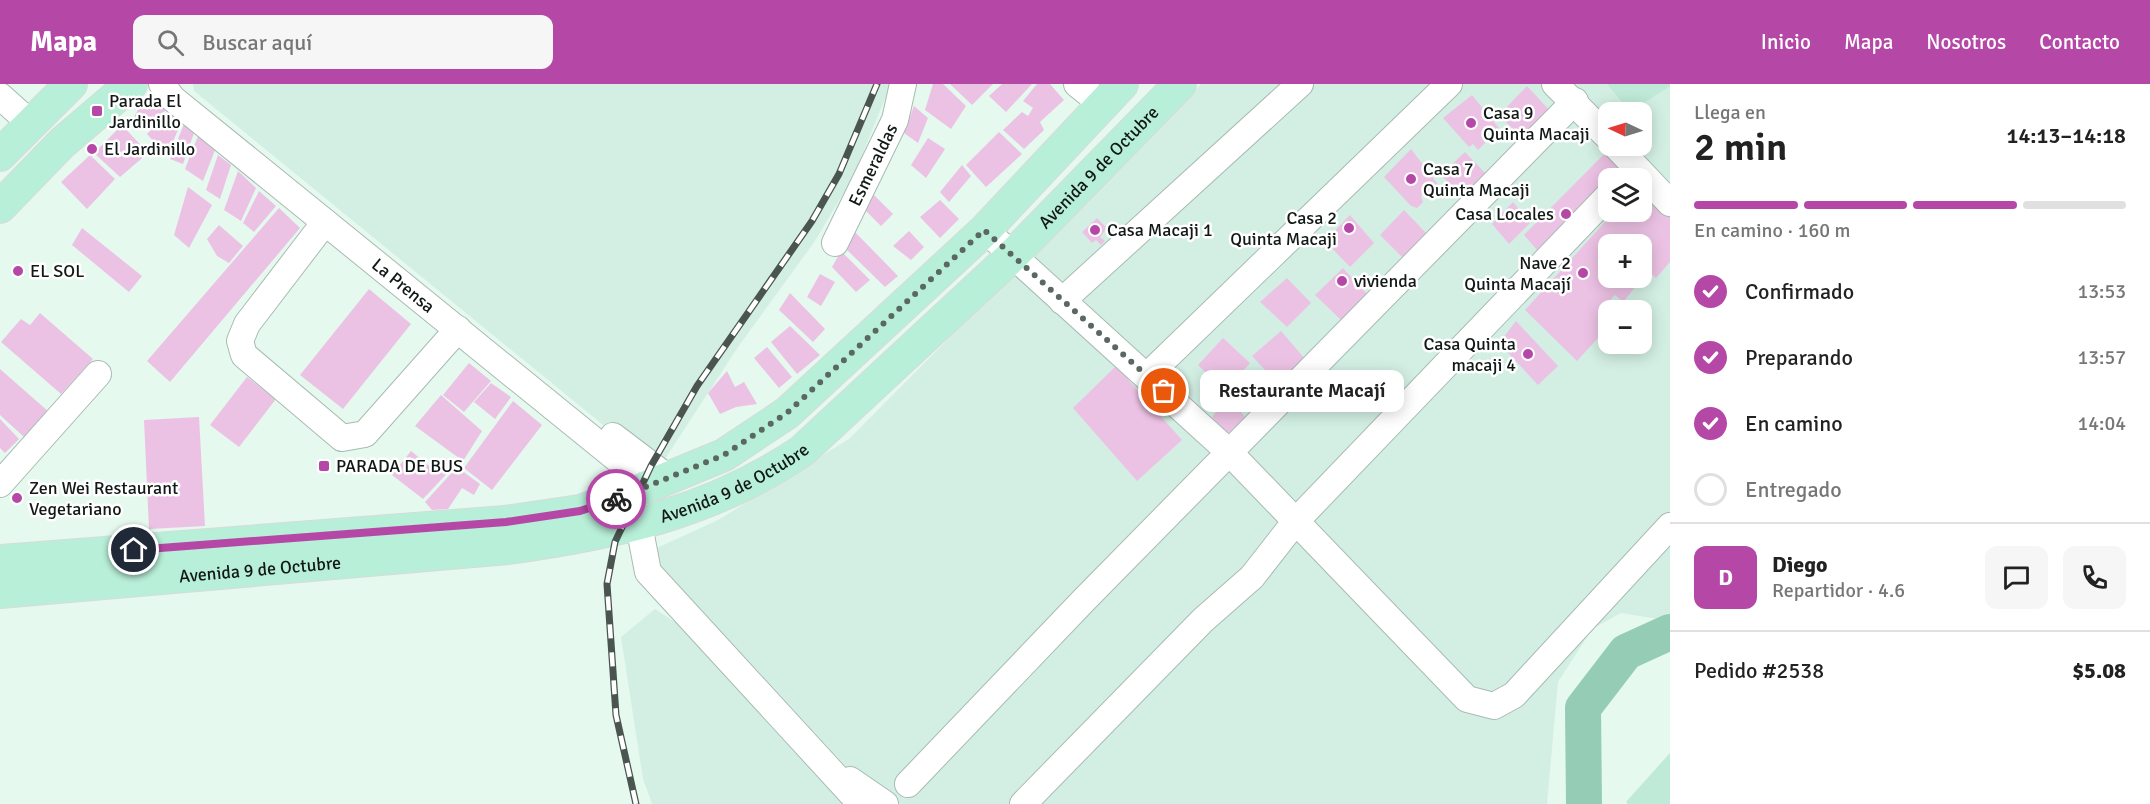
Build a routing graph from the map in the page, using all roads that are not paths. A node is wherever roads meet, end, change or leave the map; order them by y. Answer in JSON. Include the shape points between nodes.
{"nodes":[{"id":1,"x":52,"y":84,"type":"edge"},
{"id":2,"x":71,"y":84,"type":"edge"},
{"id":3,"x":131,"y":84,"type":"edge"},
{"id":4,"x":162,"y":84,"type":"edge"},
{"id":5,"x":180,"y":84,"type":"edge"},
{"id":6,"x":903,"y":84,"type":"edge"},
{"id":7,"x":1077,"y":84,"type":"edge"},
{"id":8,"x":1180,"y":84,"type":"edge"},
{"id":9,"x":1300,"y":84,"type":"edge"},
{"id":10,"x":1449,"y":84,"type":"edge"},
{"id":11,"x":1555,"y":84,"type":"edge"},
{"id":12,"x":1112,"y":94,"type":"edge"},
{"id":13,"x":0,"y":96,"type":"edge"},
{"id":14,"x":1575,"y":101,"type":"junction"},
{"id":15,"x":30,"y":123,"type":"junction"},
{"id":16,"x":1598,"y":126,"type":"edge"},
{"id":17,"x":0,"y":154,"type":"edge"},
{"id":18,"x":1652,"y":190,"type":"edge"},
{"id":19,"x":1670,"y":203,"type":"edge"},
{"id":20,"x":1598,"y":206,"type":"edge"},
{"id":21,"x":0,"y":207,"type":"edge"},
{"id":22,"x":325,"y":222,"type":"junction"},
{"id":23,"x":984,"y":230,"type":"junction"},
{"id":24,"x":835,"y":243,"type":"dead end"},
{"id":25,"x":1011,"y":256,"type":"junction"},
{"id":26,"x":1062,"y":301,"type":"junction"},
{"id":27,"x":458,"y":330,"type":"junction"},
{"id":28,"x":98,"y":374,"type":"dead end"},
{"id":29,"x":1147,"y":376,"type":"junction"},
{"id":30,"x":1229,"y":452,"type":"junction"},
{"id":31,"x":667,"y":477,"type":"junction"},
{"id":32,"x":0,"y":484,"type":"edge"},
{"id":33,"x":632,"y":493,"type":"junction"},
{"id":34,"x":1295,"y":522,"type":"junction"},
{"id":35,"x":638,"y":525,"type":"junction"},
{"id":36,"x":1670,"y":526,"type":"edge"},
{"id":37,"x":0,"y":561,"type":"edge"},
{"id":38,"x":0,"y":592,"type":"edge"},
{"id":39,"x":820,"y":759,"type":"junction"},
{"id":40,"x":908,"y":784,"type":"dead end"},
{"id":41,"x":861,"y":804,"type":"edge"},
{"id":42,"x":885,"y":804,"type":"edge"},
{"id":43,"x":1023,"y":804,"type":"edge"}],
"edges":[{"from":1,"to":15,"type":"main road"},
{"from":2,"to":15,"type":"main road"},
{"from":3,"to":21,"type":"main road","via":[[62,143]]},
{"from":4,"to":22,"type":"street","name":"La Prensa","via":[[172,98]]},
{"from":5,"to":31,"type":"street","name":"La Prensa"},
{"from":6,"to":24,"type":"street","name":"Esmeraldas","via":[[895,120]]},
{"from":7,"to":12,"type":"street"},
{"from":8,"to":25,"type":"main road","name":"Avenida 9 de Octubre"},
{"from":9,"to":26,"type":"street"},
{"from":10,"to":29,"type":"street"},
{"from":11,"to":14,"type":"street"},
{"from":12,"to":23,"type":"main road","name":"Avenida 9 de Octubre"},
{"from":13,"to":15,"type":"street"},
{"from":14,"to":16,"type":"street"},
{"from":14,"to":30,"type":"street"},
{"from":15,"to":17,"type":"main road"},
{"from":18,"to":19,"type":"street"},
{"from":20,"to":34,"type":"street"},
{"from":22,"to":27,"type":"street","name":"La Prensa"},
{"from":22,"to":27,"type":"street","via":[[247,324],[240,341],[244,355],[342,438],[365,434]]},
{"from":23,"to":25,"type":"street"},
{"from":23,"to":31,"type":"main road","name":"Avenida 9 de Octubre","via":[[787,413],[724,455]]},
{"from":25,"to":26,"type":"street"},
{"from":25,"to":35,"type":"main road","name":"Avenida 9 de Octubre","via":[[802,451],[738,488],[680,513]]},
{"from":26,"to":29,"type":"street"},
{"from":27,"to":33,"type":"street","name":"La Prensa","via":[[622,462]]},
{"from":28,"to":32,"type":"street"},
{"from":29,"to":30,"type":"street"},
{"from":30,"to":34,"type":"street"},
{"from":30,"to":40,"type":"street"},
{"from":31,"to":33,"type":"main road","name":"Avenida 9 de Octubre"},
{"from":33,"to":35,"type":"street","name":"La Prensa"},
{"from":33,"to":37,"type":"main road","name":"Avenida 9 de Octubre","via":[[580,511],[506,522]]},
{"from":34,"to":36,"type":"street","via":[[1467,699],[1494,706],[1514,694]]},
{"from":34,"to":43,"type":"street","via":[[1252,577],[1203,620]]},
{"from":35,"to":38,"type":"main road","name":"Avenida 9 de Octubre","via":[[508,548]]},
{"from":35,"to":39,"type":"street","name":"La Prensa","via":[[648,572]]},
{"from":39,"to":41,"type":"street"},
{"from":39,"to":42,"type":"street"}]}
